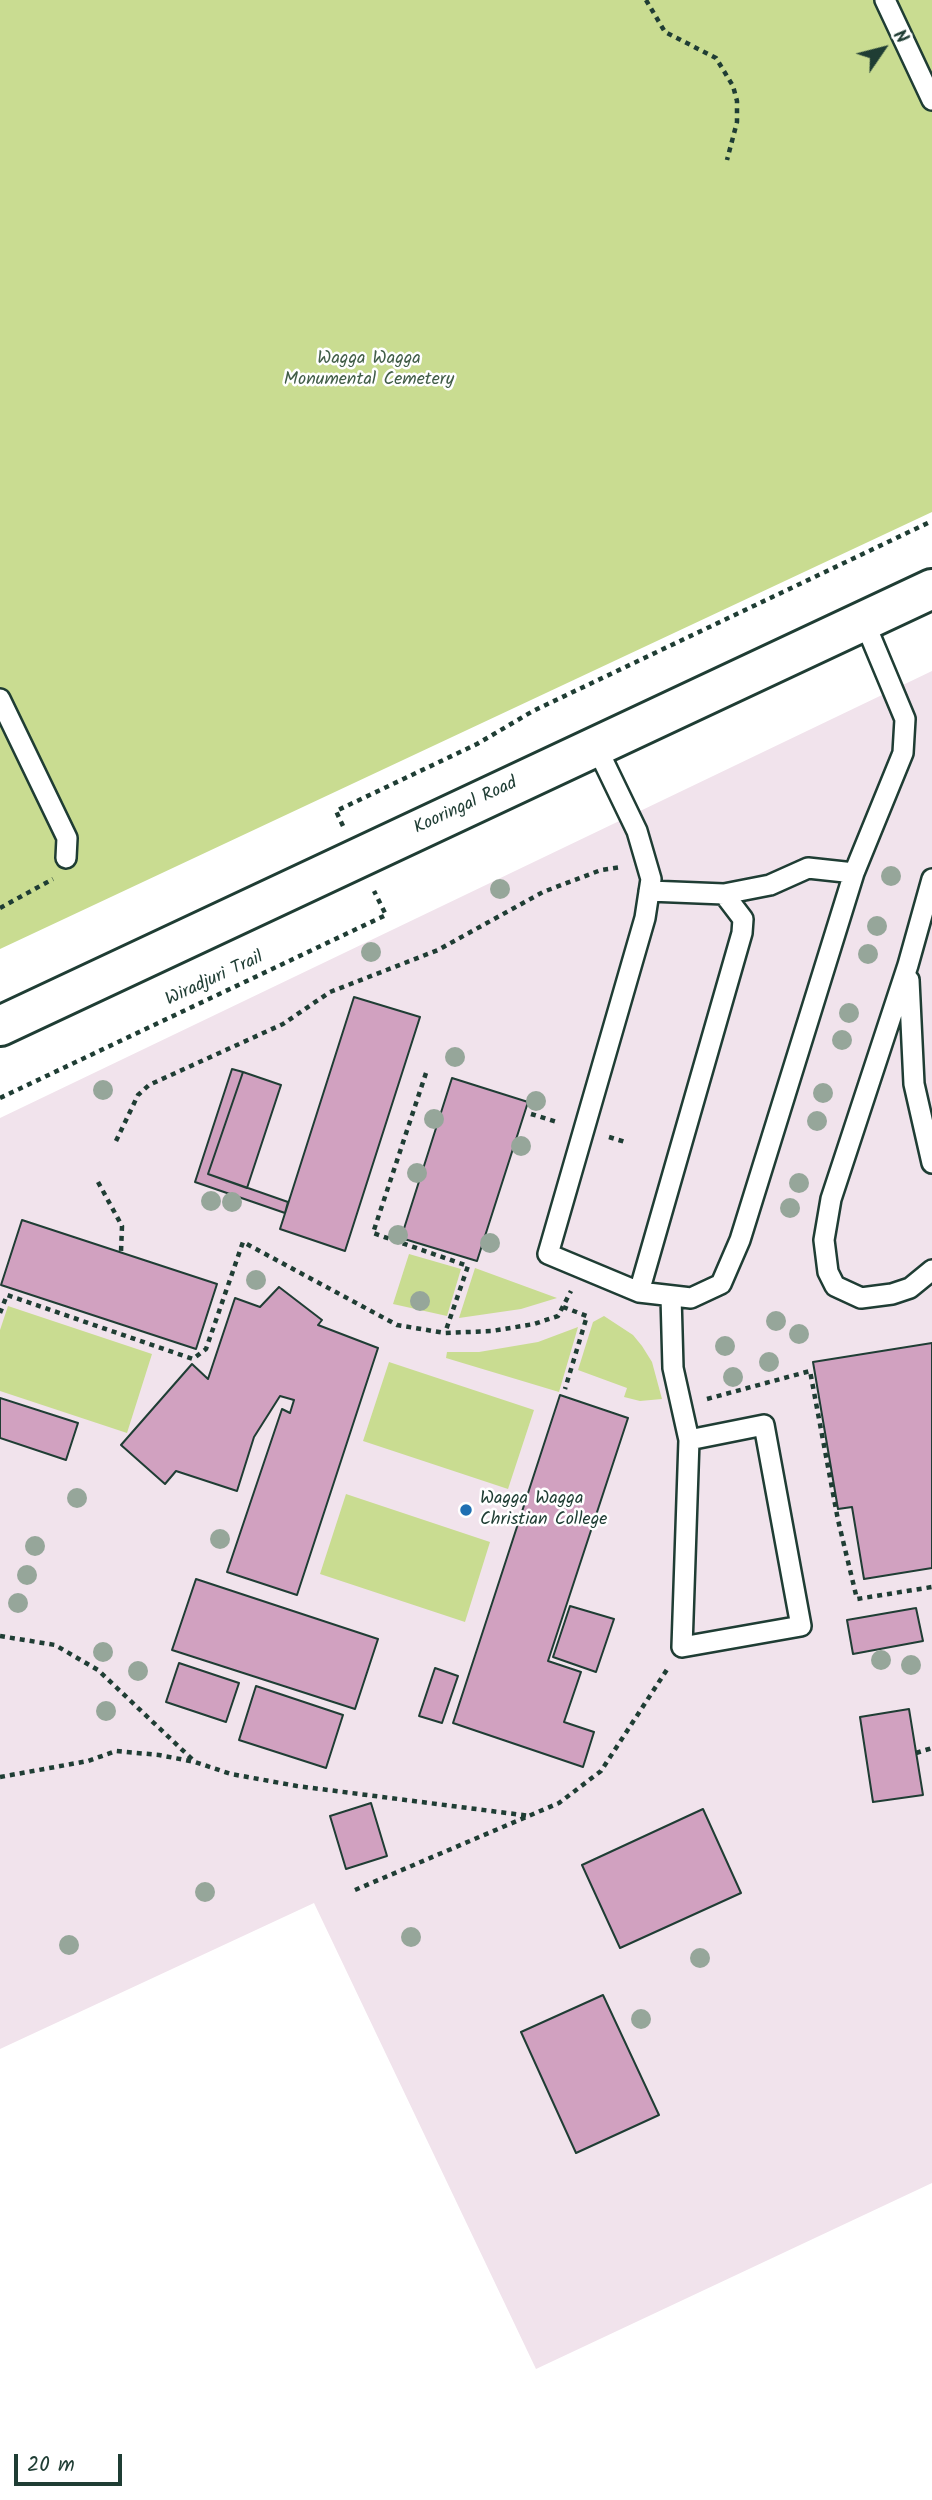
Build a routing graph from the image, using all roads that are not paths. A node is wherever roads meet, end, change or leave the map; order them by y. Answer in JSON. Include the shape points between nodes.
{"nodes":[{"id":1,"x":885,"y":0,"type":"edge"},
{"id":2,"x":932,"y":100,"type":"edge"},
{"id":3,"x":932,"y":589,"type":"edge"},
{"id":4,"x":864,"y":621,"type":"junction"},
{"id":5,"x":0,"y":699,"type":"edge"},
{"id":6,"x":596,"y":746,"type":"junction"},
{"id":7,"x":66,"y":858,"type":"road end"},
{"id":8,"x":854,"y":873,"type":"junction"},
{"id":9,"x":932,"y":879,"type":"edge"},
{"id":10,"x":649,"y":891,"type":"junction"},
{"id":11,"x":724,"y":894,"type":"junction"},
{"id":12,"x":908,"y":965,"type":"junction"},
{"id":13,"x":0,"y":1026,"type":"edge"},
{"id":14,"x":932,"y":1163,"type":"edge"},
{"id":15,"x":932,"y":1270,"type":"edge"},
{"id":16,"x":639,"y":1292,"type":"junction"},
{"id":17,"x":671,"y":1296,"type":"junction"},
{"id":18,"x":690,"y":1440,"type":"junction"}],
"edges":[{"from":1,"to":2,"type":"lane"},
{"from":3,"to":4,"type":"main road","name":"Kooringal Road"},
{"from":4,"to":6,"type":"main road","name":"Kooringal Road"},
{"from":4,"to":8,"type":"lane","via":[[905,719],[903,753]]},
{"from":5,"to":7,"type":"lane","via":[[67,838]]},
{"from":6,"to":10,"type":"lane","via":[[637,831],[651,879]]},
{"from":6,"to":13,"type":"main road","name":"Kooringal Road"},
{"from":8,"to":11,"type":"lane","via":[[808,868],[770,885]]},
{"from":8,"to":17,"type":"lane","via":[[740,1240],[721,1284],[691,1298]]},
{"from":9,"to":12,"type":"lane"},
{"from":10,"to":11,"type":"lane"},
{"from":10,"to":16,"type":"lane","via":[[548,1254]]},
{"from":11,"to":16,"type":"lane","via":[[743,919],[742,933]]},
{"from":12,"to":14,"type":"lane","via":[[914,1084]]},
{"from":12,"to":15,"type":"lane","via":[[831,1199],[824,1255],[835,1286],[861,1298],[910,1288]]},
{"from":16,"to":17,"type":"lane"},
{"from":17,"to":18,"type":"lane","via":[[673,1368]]},
{"from":18,"to":18,"type":"lane","via":[[764,1425],[801,1626],[682,1647]]}]}
